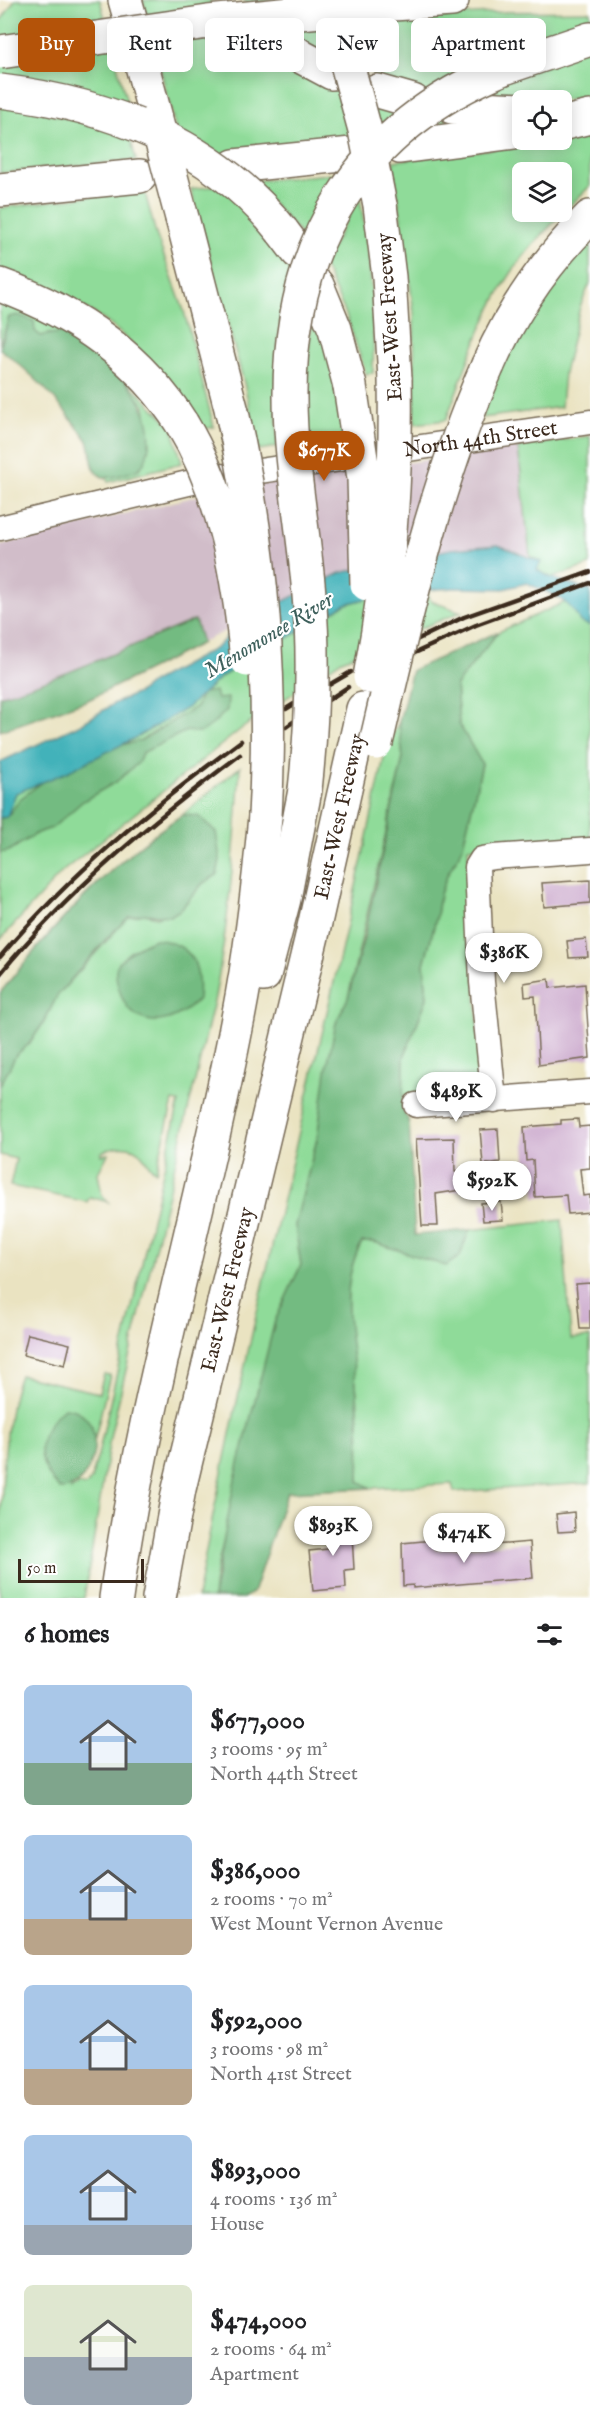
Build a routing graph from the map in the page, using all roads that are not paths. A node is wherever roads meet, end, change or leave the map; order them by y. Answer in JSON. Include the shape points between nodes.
{"nodes":[{"id":1,"x":452,"y":0,"type":"edge"},
{"id":2,"x":575,"y":44,"type":"edge"},
{"id":3,"x":0,"y":52,"type":"edge"},
{"id":4,"x":304,"y":58,"type":"edge"},
{"id":5,"x":144,"y":72,"type":"edge"},
{"id":6,"x":349,"y":72,"type":"edge"},
{"id":7,"x":332,"y":73,"type":"dead end"},
{"id":8,"x":378,"y":91,"type":"dead end"},
{"id":9,"x":0,"y":92,"type":"edge"},
{"id":10,"x":413,"y":101,"type":"dead end"},
{"id":11,"x":452,"y":107,"type":"dead end"},
{"id":12,"x":572,"y":109,"type":"edge"},
{"id":13,"x":590,"y":109,"type":"edge"},
{"id":14,"x":512,"y":110,"type":"edge"},
{"id":15,"x":590,"y":117,"type":"edge"},
{"id":16,"x":572,"y":121,"type":"edge"},
{"id":17,"x":512,"y":132,"type":"edge"},
{"id":18,"x":400,"y":147,"type":"dead end"},
{"id":19,"x":352,"y":154,"type":"dead end"},
{"id":20,"x":234,"y":166,"type":"dead end"},
{"id":21,"x":140,"y":176,"type":"dead end"},
{"id":22,"x":0,"y":189,"type":"edge"},
{"id":23,"x":590,"y":216,"type":"edge"},
{"id":24,"x":290,"y":242,"type":"dead end"},
{"id":25,"x":0,"y":285,"type":"edge"},
{"id":26,"x":316,"y":285,"type":"dead end"},
{"id":27,"x":590,"y":422,"type":"edge"},
{"id":28,"x":0,"y":528,"type":"edge"},
{"id":29,"x":363,"y":709,"type":"junction"},
{"id":30,"x":364,"y":750,"type":"junction"},
{"id":31,"x":265,"y":816,"type":"junction"},
{"id":32,"x":590,"y":850,"type":"edge"},
{"id":33,"x":227,"y":1068,"type":"junction"},
{"id":34,"x":590,"y":1092,"type":"edge"},
{"id":35,"x":494,"y":1100,"type":"junction"},
{"id":36,"x":416,"y":1105,"type":"dead end"},
{"id":37,"x":179,"y":1489,"type":"junction"},
{"id":38,"x":116,"y":1598,"type":"edge"},
{"id":39,"x":159,"y":1598,"type":"edge"},
{"id":40,"x":182,"y":1598,"type":"edge"}],
"edges":[{"from":1,"to":3,"type":"highway","bridge":true,"via":[[208,22]]},
{"from":2,"to":33,"type":"highway","bridge":true,"via":[[477,79],[420,112],[353,181],[330,217],[306,272],[295,317],[290,397],[312,632],[312,708],[305,790],[284,900],[256,1009]]},
{"from":4,"to":7,"type":"highway"},
{"from":5,"to":31,"type":"highway","bridge":true,"via":[[232,412],[253,518],[263,599],[269,724]]},
{"from":6,"to":29,"type":"highway","name":"East-West Freeway","bridge":true,"via":[[380,205],[395,379],[392,531]]},
{"from":8,"to":10,"type":"highway"},
{"from":9,"to":24,"type":"highway","bridge":true,"via":[[91,110],[163,135],[229,177],[265,210]]},
{"from":11,"to":14,"type":"highway"},
{"from":12,"to":13,"type":"highway"},
{"from":15,"to":16,"type":"highway"},
{"from":17,"to":18,"type":"highway"},
{"from":19,"to":20,"type":"highway"},
{"from":21,"to":22,"type":"highway"},
{"from":23,"to":30,"type":"highway","bridge":true,"via":[[525,294],[488,365],[432,512]]},
{"from":25,"to":31,"type":"highway","bridge":true,"via":[[54,307],[101,336],[141,371],[182,424],[207,470],[231,554]]},
{"from":26,"to":29,"type":"highway","bridge":true,"via":[[335,328],[361,447],[368,578]]},
{"from":27,"to":28,"type":"street","name":"North 44th Street","via":[[225,476]]},
{"from":29,"to":30,"type":"highway","name":"East-West Freeway"},
{"from":30,"to":37,"type":"highway","name":"East-West Freeway","via":[[322,975],[258,1159]]},
{"from":31,"to":33,"type":"highway","via":[[255,910]]},
{"from":32,"to":35,"type":"street","via":[[482,859],[477,867]]},
{"from":33,"to":38,"type":"highway","via":[[144,1432]]},
{"from":34,"to":35,"type":"street"},
{"from":35,"to":36,"type":"street"},
{"from":37,"to":39,"type":"highway","name":"East-West Freeway"},
{"from":37,"to":40,"type":"highway","via":[[185,1557]]}]}
